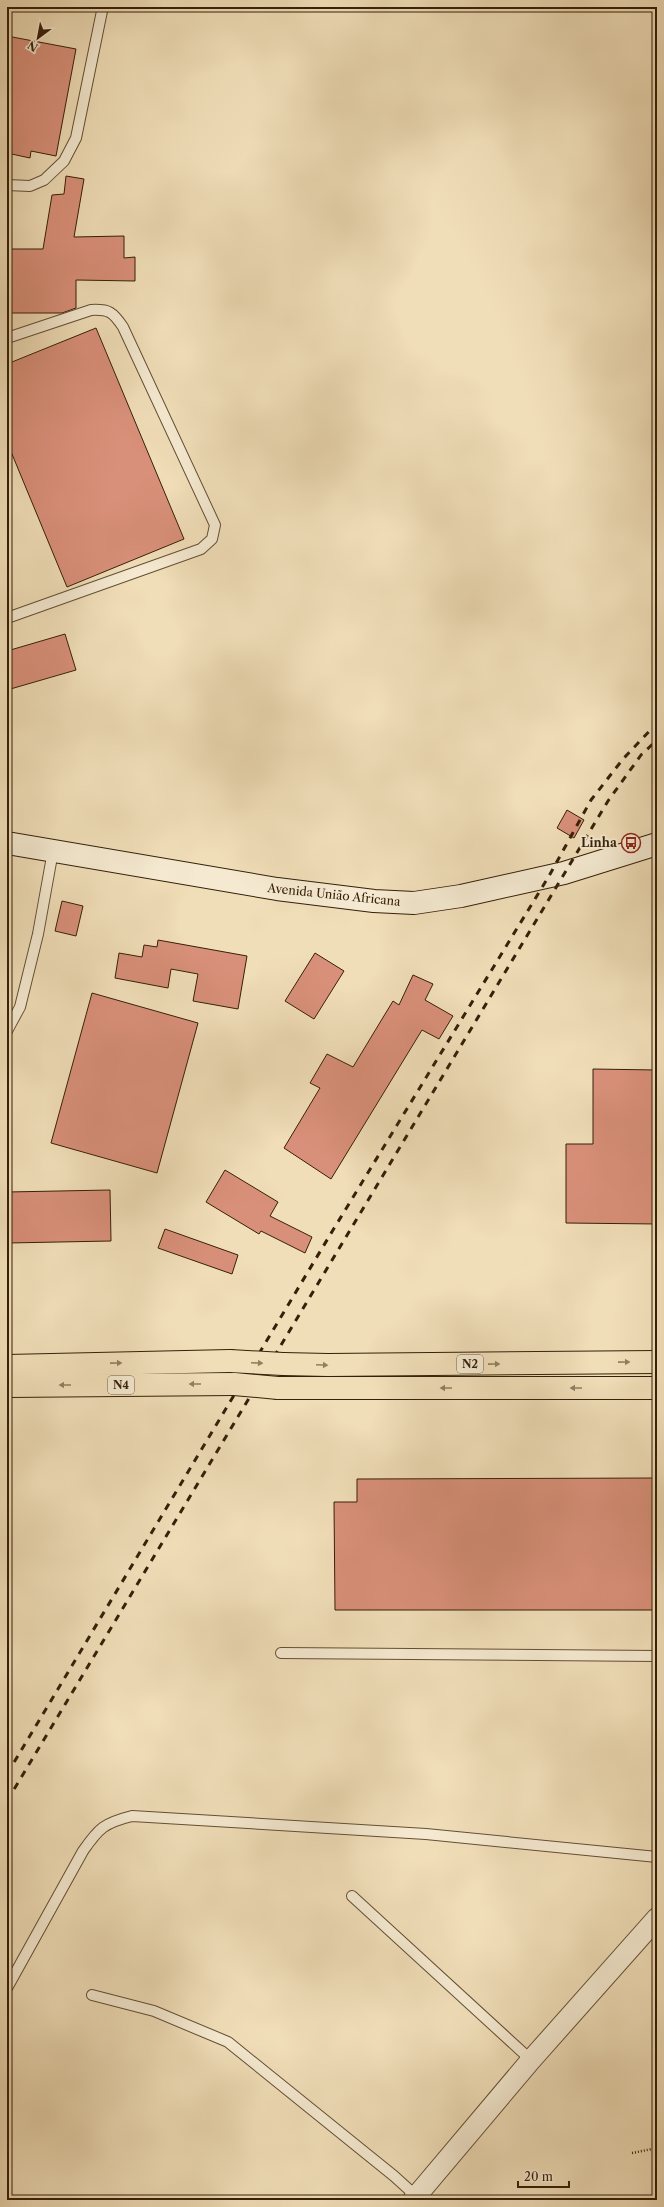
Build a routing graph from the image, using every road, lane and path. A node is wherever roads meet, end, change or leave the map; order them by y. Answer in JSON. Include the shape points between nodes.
{"nodes":[{"id":1,"x":102,"y":11,"type":"dead end"},
{"id":2,"x":7,"y":185,"type":"edge"},
{"id":3,"x":7,"y":338,"type":"edge"},
{"id":4,"x":7,"y":618,"type":"edge"},
{"id":5,"x":7,"y":843,"type":"edge"},
{"id":6,"x":657,"y":844,"type":"edge"},
{"id":7,"x":53,"y":851,"type":"junction"},
{"id":8,"x":7,"y":1031,"type":"edge"},
{"id":9,"x":657,"y":1362,"type":"edge"},
{"id":10,"x":283,"y":1364,"type":"joint"},
{"id":11,"x":7,"y":1366,"type":"edge"},
{"id":12,"x":7,"y":1386,"type":"edge"},
{"id":13,"x":321,"y":1388,"type":"joint"},
{"id":14,"x":657,"y":1388,"type":"edge"},
{"id":15,"x":281,"y":1653,"type":"dead end"},
{"id":16,"x":657,"y":1656,"type":"edge"},
{"id":17,"x":657,"y":1857,"type":"edge"},
{"id":18,"x":352,"y":1896,"type":"dead end"},
{"id":19,"x":657,"y":1918,"type":"edge"},
{"id":20,"x":7,"y":1988,"type":"edge"},
{"id":21,"x":92,"y":1995,"type":"dead end"},
{"id":22,"x":531,"y":2060,"type":"junction"},
{"id":23,"x":657,"y":2148,"type":"edge"},
{"id":24,"x":632,"y":2153,"type":"dead end"},
{"id":25,"x":414,"y":2198,"type":"edge"}],
"edges":[{"from":1,"to":2,"type":"lane","via":[[76,138],[64,161],[44,180],[30,186]]},
{"from":3,"to":4,"type":"lane","via":[[90,310],[104,309],[114,314],[123,327],[215,525],[212,539],[201,549]]},
{"from":5,"to":7,"type":"main road","name":"Avenida União Africana"},
{"from":6,"to":7,"type":"main road","name":"Avenida União Africana","via":[[564,873],[461,896],[414,903],[374,901],[277,889]]},
{"from":7,"to":8,"type":"lane","via":[[38,934],[20,1007]]},
{"from":10,"to":9,"type":"highway","number":"N2","one_way":true,"via":[[328,1366]]},
{"from":11,"to":10,"type":"highway","number":"N4","one_way":true,"bridge":true,"via":[[230,1361]]},
{"from":13,"to":12,"type":"highway","number":"N4","one_way":true,"bridge":true,"via":[[234,1384]]},
{"from":14,"to":13,"type":"highway","number":"N2","one_way":true},
{"from":15,"to":16,"type":"lane"},
{"from":17,"to":20,"type":"lane","via":[[426,1834],[132,1816],[111,1821],[96,1832]]},
{"from":18,"to":22,"type":"lane"},
{"from":19,"to":22,"type":"street"},
{"from":21,"to":25,"type":"lane","via":[[154,2011],[228,2042],[394,2176]]},
{"from":22,"to":25,"type":"street"},
{"from":23,"to":24,"type":"path"}]}
